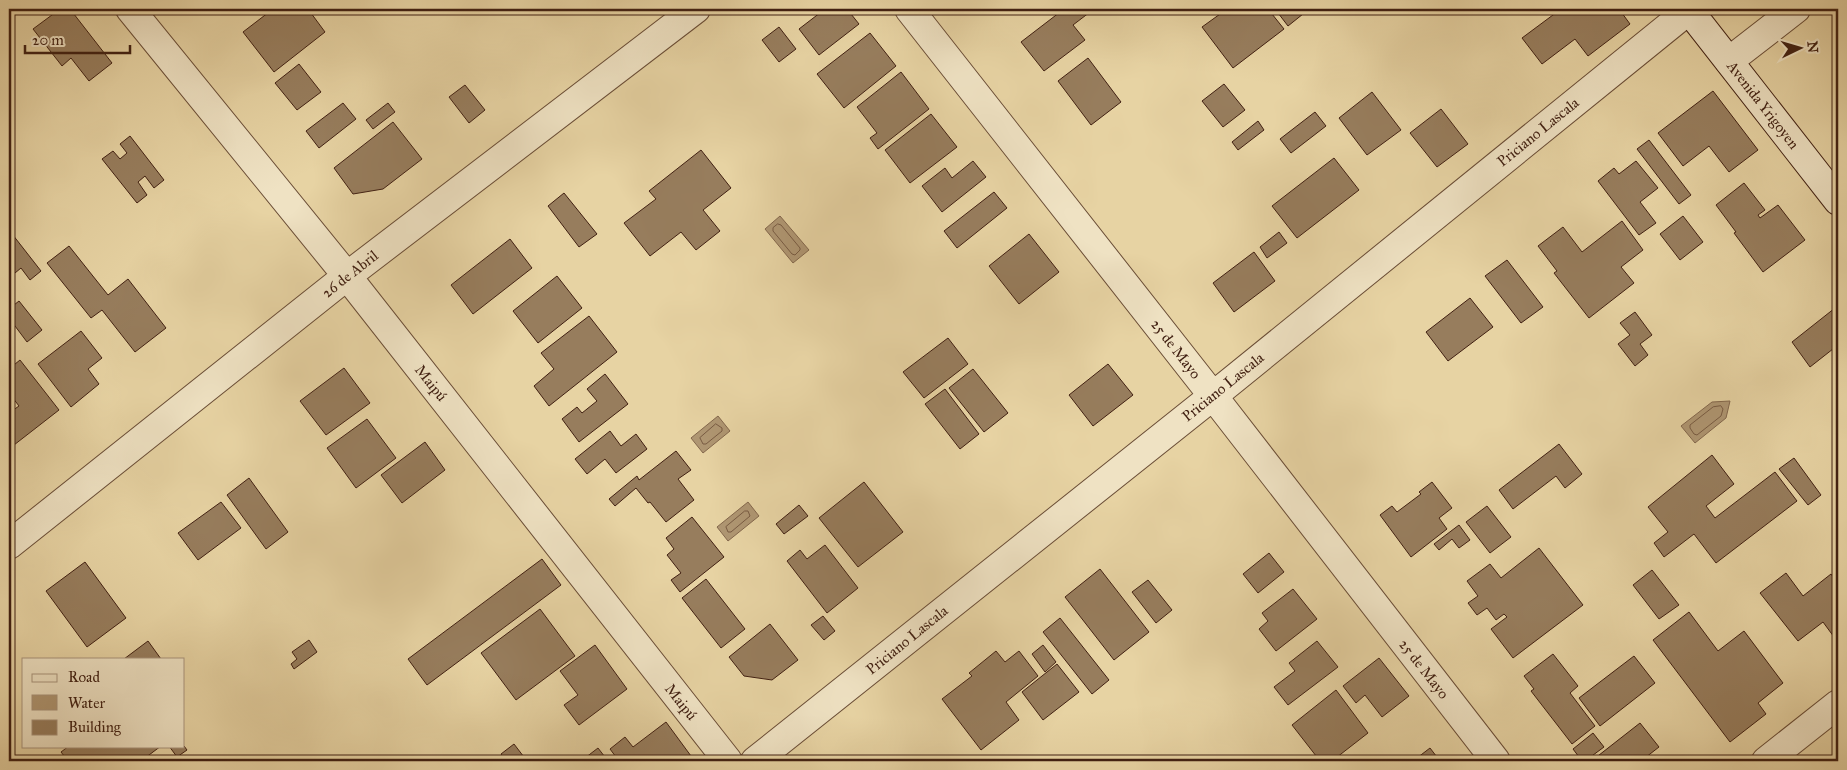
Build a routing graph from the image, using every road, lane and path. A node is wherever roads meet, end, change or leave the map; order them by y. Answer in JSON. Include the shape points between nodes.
{"nodes":[{"id":1,"x":130,"y":9,"type":"edge"},
{"id":2,"x":696,"y":9,"type":"edge"},
{"id":3,"x":909,"y":9,"type":"edge"},
{"id":4,"x":1689,"y":9,"type":"edge"},
{"id":5,"x":1796,"y":9,"type":"edge"},
{"id":6,"x":1729,"y":61,"type":"junction"},
{"id":7,"x":1838,"y":201,"type":"edge"},
{"id":8,"x":347,"y":276,"type":"junction"},
{"id":9,"x":1212,"y":396,"type":"junction"},
{"id":10,"x":9,"y":545,"type":"edge"},
{"id":11,"x":1838,"y":704,"type":"edge"},
{"id":12,"x":728,"y":761,"type":"edge"},
{"id":13,"x":755,"y":761,"type":"edge"},
{"id":14,"x":1496,"y":761,"type":"edge"},
{"id":15,"x":1766,"y":761,"type":"edge"}],
"edges":[{"from":1,"to":8,"type":"street","name":"Maipú"},
{"from":2,"to":8,"type":"street","name":"26 de Abril"},
{"from":3,"to":9,"type":"street","name":"25 de Mayo"},
{"from":4,"to":6,"type":"street","name":"Avenida Yrigoyen"},
{"from":4,"to":9,"type":"street","name":"Priciano Lascala"},
{"from":5,"to":6,"type":"street"},
{"from":6,"to":7,"type":"street","name":"Avenida Yrigoyen"},
{"from":8,"to":10,"type":"street","name":"26 de Abril"},
{"from":8,"to":12,"type":"street","name":"Maipú"},
{"from":9,"to":13,"type":"street","name":"Priciano Lascala"},
{"from":9,"to":14,"type":"street","name":"25 de Mayo"},
{"from":11,"to":15,"type":"street"}]}
